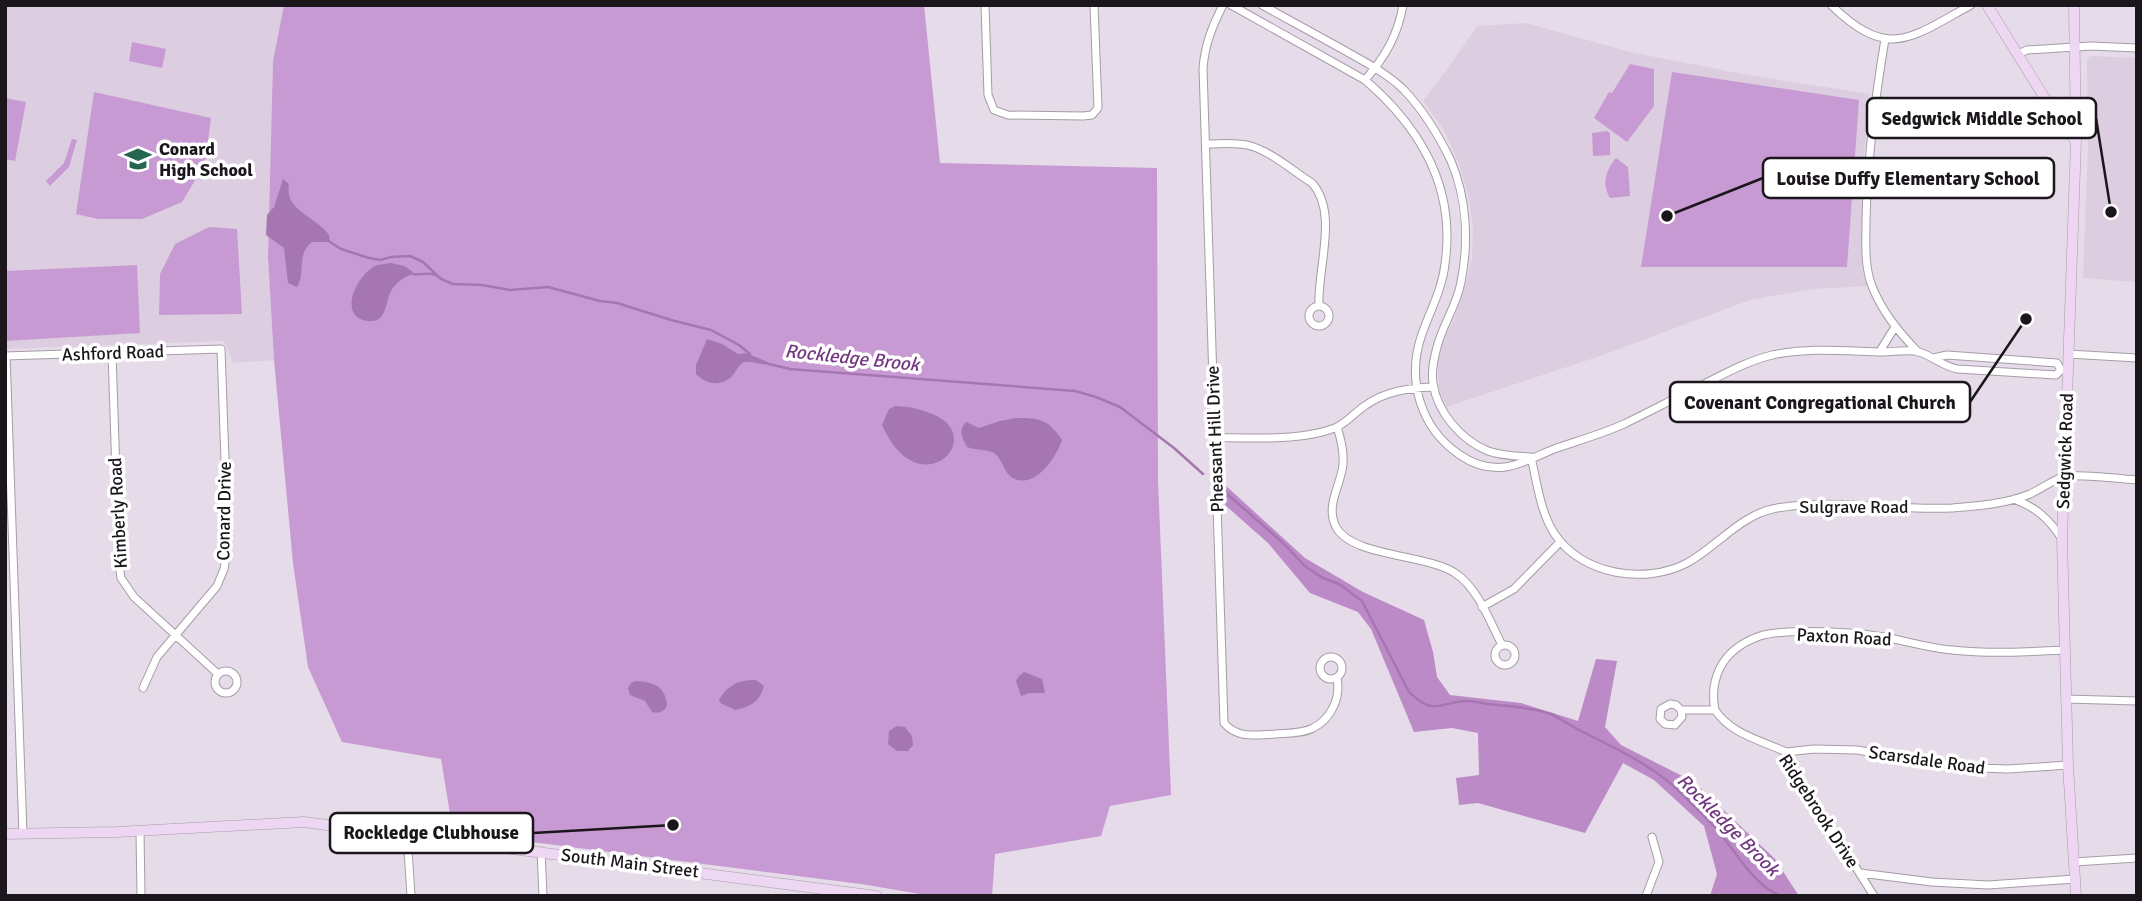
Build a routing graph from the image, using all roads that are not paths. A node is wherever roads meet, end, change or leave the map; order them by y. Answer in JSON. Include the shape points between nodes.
{"nodes":[{"id":1,"x":985,"y":5,"type":"edge"},
{"id":2,"x":1094,"y":5,"type":"edge"},
{"id":3,"x":1223,"y":5,"type":"edge"},
{"id":4,"x":1231,"y":5,"type":"edge"},
{"id":5,"x":1262,"y":5,"type":"edge"},
{"id":6,"x":1403,"y":5,"type":"edge"},
{"id":7,"x":1831,"y":5,"type":"edge"},
{"id":8,"x":1971,"y":5,"type":"edge"},
{"id":9,"x":1987,"y":5,"type":"edge"},
{"id":10,"x":2074,"y":5,"type":"edge"},
{"id":11,"x":1885,"y":39,"type":"junction"},
{"id":12,"x":2075,"y":47,"type":"junction"},
{"id":13,"x":2137,"y":48,"type":"edge"},
{"id":14,"x":2018,"y":54,"type":"junction"},
{"id":15,"x":1376,"y":68,"type":"junction"},
{"id":16,"x":1366,"y":80,"type":"junction"},
{"id":17,"x":2076,"y":141,"type":"junction"},
{"id":18,"x":1207,"y":144,"type":"junction"},
{"id":19,"x":1319,"y":306,"type":"dead end"},
{"id":20,"x":1895,"y":327,"type":"junction"},
{"id":21,"x":221,"y":349,"type":"joint"},
{"id":22,"x":1880,"y":352,"type":"junction"},
{"id":23,"x":1918,"y":352,"type":"junction"},
{"id":24,"x":112,"y":353,"type":"junction"},
{"id":25,"x":2068,"y":354,"type":"junction"},
{"id":26,"x":6,"y":356,"type":"edge"},
{"id":27,"x":1933,"y":358,"type":"junction"},
{"id":28,"x":2137,"y":358,"type":"edge"},
{"id":29,"x":2064,"y":370,"type":"junction"},
{"id":30,"x":1416,"y":387,"type":"junction"},
{"id":31,"x":1433,"y":387,"type":"junction"},
{"id":32,"x":1337,"y":427,"type":"junction"},
{"id":33,"x":1215,"y":438,"type":"junction"},
{"id":34,"x":1531,"y":457,"type":"junction"},
{"id":35,"x":2064,"y":476,"type":"junction"},
{"id":36,"x":2137,"y":480,"type":"edge"},
{"id":37,"x":2013,"y":499,"type":"junction"},
{"id":38,"x":2062,"y":539,"type":"junction"},
{"id":39,"x":1560,"y":542,"type":"junction"},
{"id":40,"x":1482,"y":607,"type":"junction"},
{"id":41,"x":176,"y":635,"type":"junction"},
{"id":42,"x":1502,"y":645,"type":"dead end"},
{"id":43,"x":2065,"y":650,"type":"junction"},
{"id":44,"x":218,"y":674,"type":"dead end"},
{"id":45,"x":1337,"y":678,"type":"dead end"},
{"id":46,"x":143,"y":688,"type":"dead end"},
{"id":47,"x":2066,"y":699,"type":"junction"},
{"id":48,"x":2137,"y":701,"type":"edge"},
{"id":49,"x":1681,"y":710,"type":"dead end"},
{"id":50,"x":1715,"y":710,"type":"junction"},
{"id":51,"x":1786,"y":751,"type":"junction"},
{"id":52,"x":2068,"y":765,"type":"junction"},
{"id":53,"x":140,"y":831,"type":"junction"},
{"id":54,"x":5,"y":834,"type":"edge"},
{"id":55,"x":23,"y":834,"type":"junction"},
{"id":56,"x":407,"y":834,"type":"junction"},
{"id":57,"x":1652,"y":836,"type":"dead end"},
{"id":58,"x":541,"y":851,"type":"junction"},
{"id":59,"x":2136,"y":858,"type":"edge"},
{"id":60,"x":2074,"y":862,"type":"junction"},
{"id":61,"x":1860,"y":873,"type":"junction"},
{"id":62,"x":2075,"y":879,"type":"junction"},
{"id":63,"x":141,"y":896,"type":"edge"},
{"id":64,"x":411,"y":896,"type":"edge"},
{"id":65,"x":544,"y":896,"type":"edge"},
{"id":66,"x":877,"y":896,"type":"edge"},
{"id":67,"x":1646,"y":896,"type":"edge"},
{"id":68,"x":1874,"y":896,"type":"edge"},
{"id":69,"x":2076,"y":896,"type":"edge"}],
"edges":[{"from":1,"to":2,"type":"street","via":[[988,95],[994,110],[1008,115],[1083,116],[1098,108]]},
{"from":3,"to":18,"type":"street","name":"Pheasant Hill Drive","via":[[1205,47]]},
{"from":4,"to":16,"type":"street"},
{"from":5,"to":15,"type":"street"},
{"from":6,"to":15,"type":"street","via":[[1392,45]]},
{"from":7,"to":11,"type":"street","via":[[1862,30]]},
{"from":8,"to":11,"type":"street","via":[[1913,37]]},
{"from":9,"to":14,"type":"main road"},
{"from":10,"to":12,"type":"main road","name":"Sedgwick Road"},
{"from":11,"to":20,"type":"street","via":[[1868,162],[1866,242],[1872,287]]},
{"from":12,"to":13,"type":"street"},
{"from":12,"to":14,"type":"street"},
{"from":12,"to":17,"type":"main road","name":"Sedgwick Road"},
{"from":14,"to":17,"type":"main road"},
{"from":15,"to":16,"type":"street"},
{"from":15,"to":31,"type":"street","via":[[1402,88],[1432,127],[1450,161],[1463,205],[1466,235],[1461,285],[1438,343]]},
{"from":16,"to":30,"type":"street","via":[[1415,132],[1438,176],[1443,201],[1445,265],[1416,353]]},
{"from":17,"to":25,"type":"main road","name":"Sedgwick Road"},
{"from":18,"to":19,"type":"street","via":[[1251,146],[1318,190],[1326,220]]},
{"from":18,"to":33,"type":"street","name":"Pheasant Hill Drive"},
{"from":20,"to":22,"type":"street"},
{"from":20,"to":23,"type":"street"},
{"from":21,"to":24,"type":"street","name":"Ashford Road"},
{"from":21,"to":41,"type":"street","name":"Conard Drive","via":[[226,557],[217,586]]},
{"from":22,"to":23,"type":"street"},
{"from":22,"to":34,"type":"street","via":[[1817,349],[1770,356],[1620,425]]},
{"from":23,"to":27,"type":"street"},
{"from":24,"to":26,"type":"street","name":"Ashford Road"},
{"from":24,"to":41,"type":"street","name":"Kimberly Road","via":[[120,571],[134,597]]},
{"from":25,"to":28,"type":"street"},
{"from":25,"to":29,"type":"main road","name":"Sedgwick Road"},
{"from":26,"to":55,"type":"street"},
{"from":27,"to":29,"type":"street","via":[[1947,355],[2057,363]]},
{"from":27,"to":29,"type":"street","via":[[1958,369],[2056,375]]},
{"from":29,"to":35,"type":"main road","name":"Sedgwick Road"},
{"from":30,"to":31,"type":"street"},
{"from":30,"to":32,"type":"street","via":[[1380,397]]},
{"from":30,"to":34,"type":"street","via":[[1436,432],[1464,458],[1502,467]]},
{"from":31,"to":34,"type":"street","via":[[1444,412],[1471,442],[1499,454]]},
{"from":32,"to":33,"type":"street","via":[[1301,437]]},
{"from":32,"to":40,"type":"street","via":[[1343,463],[1332,514],[1341,534],[1360,545],[1450,570],[1466,582]]},
{"from":33,"to":45,"type":"street","name":"Pheasant Hill Drive","via":[[1224,723],[1248,736],[1312,729],[1334,707]]},
{"from":34,"to":39,"type":"street","name":"Sulgrave Road","via":[[1546,517]]},
{"from":35,"to":36,"type":"street"},
{"from":35,"to":37,"type":"street","name":"Sulgrave Road"},
{"from":35,"to":38,"type":"main road","name":"Sedgwick Road"},
{"from":37,"to":38,"type":"street","via":[[2044,514]]},
{"from":37,"to":39,"type":"street","name":"Sulgrave Road","via":[[1949,508],[1812,503],[1773,508],[1737,525],[1688,562],[1646,574],[1602,569]]},
{"from":38,"to":43,"type":"main road","name":"Sedgwick Road"},
{"from":39,"to":40,"type":"street","via":[[1514,589]]},
{"from":40,"to":42,"type":"street"},
{"from":41,"to":44,"type":"street","name":"Kimberly Road"},
{"from":41,"to":46,"type":"street","name":"Conard Drive","via":[[157,657]]},
{"from":43,"to":47,"type":"main road","name":"Sedgwick Road"},
{"from":43,"to":50,"type":"street","name":"Paxton Road","via":[[1950,650],[1831,632],[1763,635],[1726,657],[1715,678]]},
{"from":47,"to":48,"type":"street"},
{"from":47,"to":52,"type":"main road","name":"Sedgwick Road"},
{"from":49,"to":50,"type":"street"},
{"from":50,"to":51,"type":"street","name":"Ridgebrook Drive","via":[[1734,730]]},
{"from":51,"to":52,"type":"street","name":"Scarsdale Road","via":[[1857,750],[1998,769]]},
{"from":51,"to":61,"type":"street","name":"Ridgebrook Drive"},
{"from":52,"to":60,"type":"main road","name":"Sedgwick Road"},
{"from":53,"to":55,"type":"main road","name":"South Main Street"},
{"from":53,"to":56,"type":"main road","name":"South Main Street","via":[[304,821]]},
{"from":53,"to":63,"type":"street"},
{"from":54,"to":55,"type":"main road","name":"South Main Street"},
{"from":56,"to":58,"type":"main road","name":"South Main Street"},
{"from":56,"to":64,"type":"street"},
{"from":57,"to":67,"type":"street","via":[[1659,862]]},
{"from":58,"to":65,"type":"street"},
{"from":58,"to":66,"type":"main road","name":"South Main Street"},
{"from":59,"to":60,"type":"street"},
{"from":60,"to":62,"type":"main road","name":"Sedgwick Road"},
{"from":61,"to":62,"type":"street","via":[[1987,886]]},
{"from":61,"to":68,"type":"street","name":"Ridgebrook Drive"},
{"from":62,"to":69,"type":"main road","name":"Sedgwick Road"}]}
